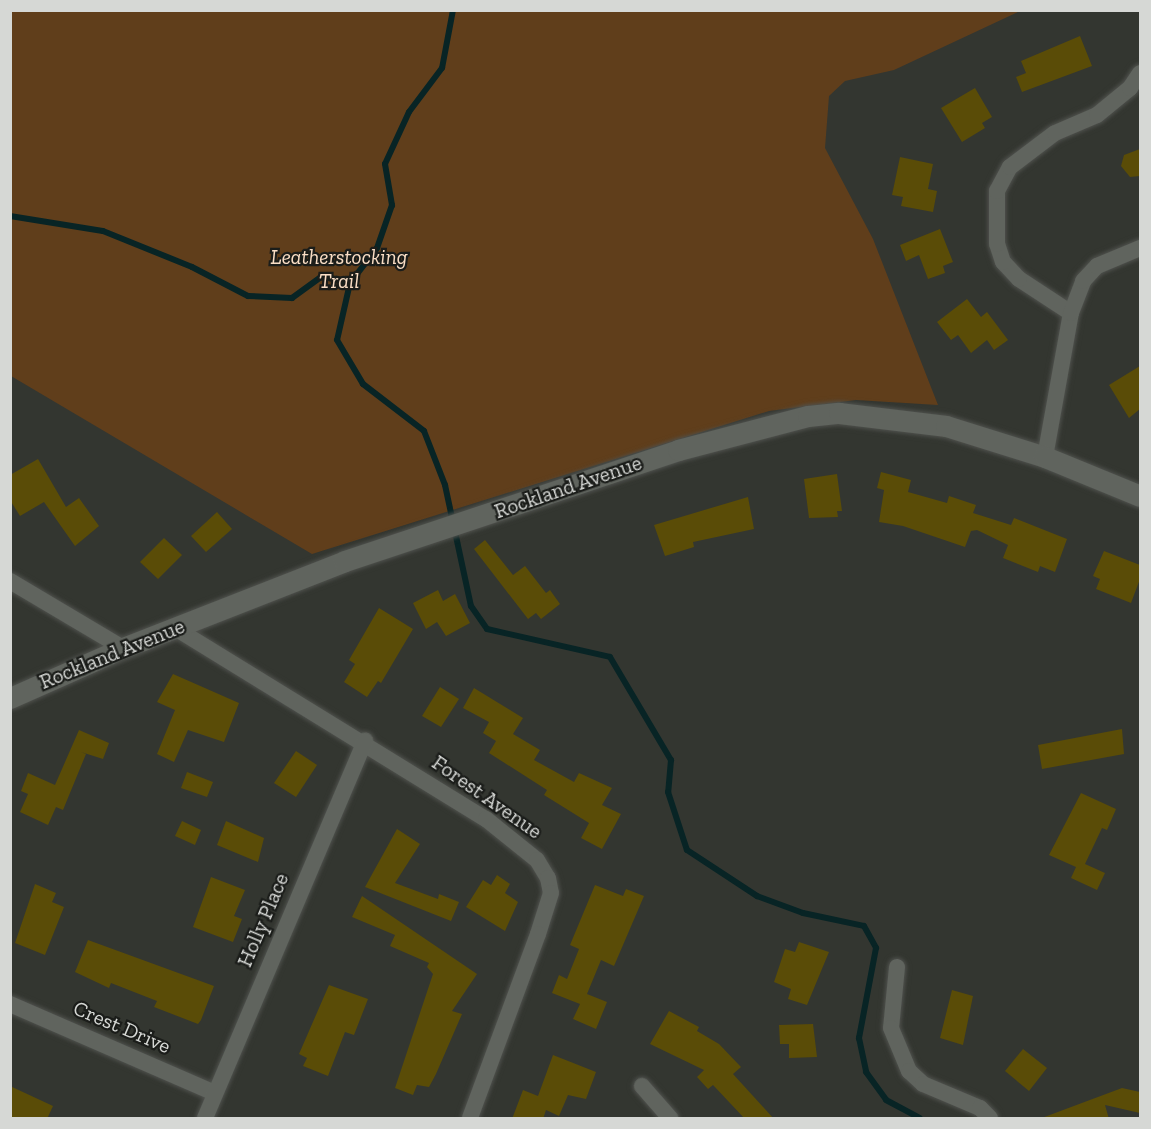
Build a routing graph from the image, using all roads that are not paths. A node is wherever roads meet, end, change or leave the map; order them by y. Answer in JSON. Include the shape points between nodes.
{"nodes":[{"id":1,"x":1140,"y":73,"type":"edge"},
{"id":2,"x":1140,"y":248,"type":"edge"},
{"id":3,"x":1071,"y":313,"type":"junction"},
{"id":4,"x":1045,"y":457,"type":"junction"},
{"id":5,"x":1140,"y":496,"type":"edge"},
{"id":6,"x":10,"y":581,"type":"edge"},
{"id":7,"x":175,"y":627,"type":"junction"},
{"id":8,"x":123,"y":648,"type":"junction"},
{"id":9,"x":10,"y":698,"type":"edge"},
{"id":10,"x":365,"y":741,"type":"junction"},
{"id":11,"x":897,"y":967,"type":"dead end"},
{"id":12,"x":10,"y":1004,"type":"edge"},
{"id":13,"x":642,"y":1086,"type":"dead end"},
{"id":14,"x":215,"y":1092,"type":"junction"},
{"id":15,"x":205,"y":1119,"type":"edge"},
{"id":16,"x":470,"y":1119,"type":"edge"},
{"id":17,"x":670,"y":1119,"type":"edge"},
{"id":18,"x":990,"y":1119,"type":"edge"}],
"edges":[{"from":1,"to":3,"type":"street","via":[[1130,88],[1097,115],[1055,133],[1010,167],[997,191],[996,244],[1004,262],[1019,279]]},
{"from":2,"to":3,"type":"street","via":[[1097,266],[1083,281]]},
{"from":3,"to":4,"type":"street"},
{"from":4,"to":5,"type":"street","name":"Rockland Avenue"},
{"from":4,"to":7,"type":"street","name":"Rockland Avenue","via":[[946,426],[839,413],[808,416],[678,450],[440,529]]},
{"from":6,"to":8,"type":"street"},
{"from":7,"to":8,"type":"street","name":"Rockland Avenue"},
{"from":7,"to":10,"type":"street","name":"Forest Avenue"},
{"from":8,"to":9,"type":"street","name":"Rockland Avenue"},
{"from":10,"to":14,"type":"street","name":"Holly Place"},
{"from":10,"to":16,"type":"street","name":"Forest Avenue","via":[[486,819],[537,860],[548,878],[551,893],[538,934]]},
{"from":11,"to":18,"type":"street","via":[[891,1028],[909,1071],[923,1084],[980,1108]]},
{"from":12,"to":14,"type":"street","name":"Crest Drive"},
{"from":13,"to":17,"type":"street"},
{"from":14,"to":15,"type":"street","name":"Holly Place"}]}
